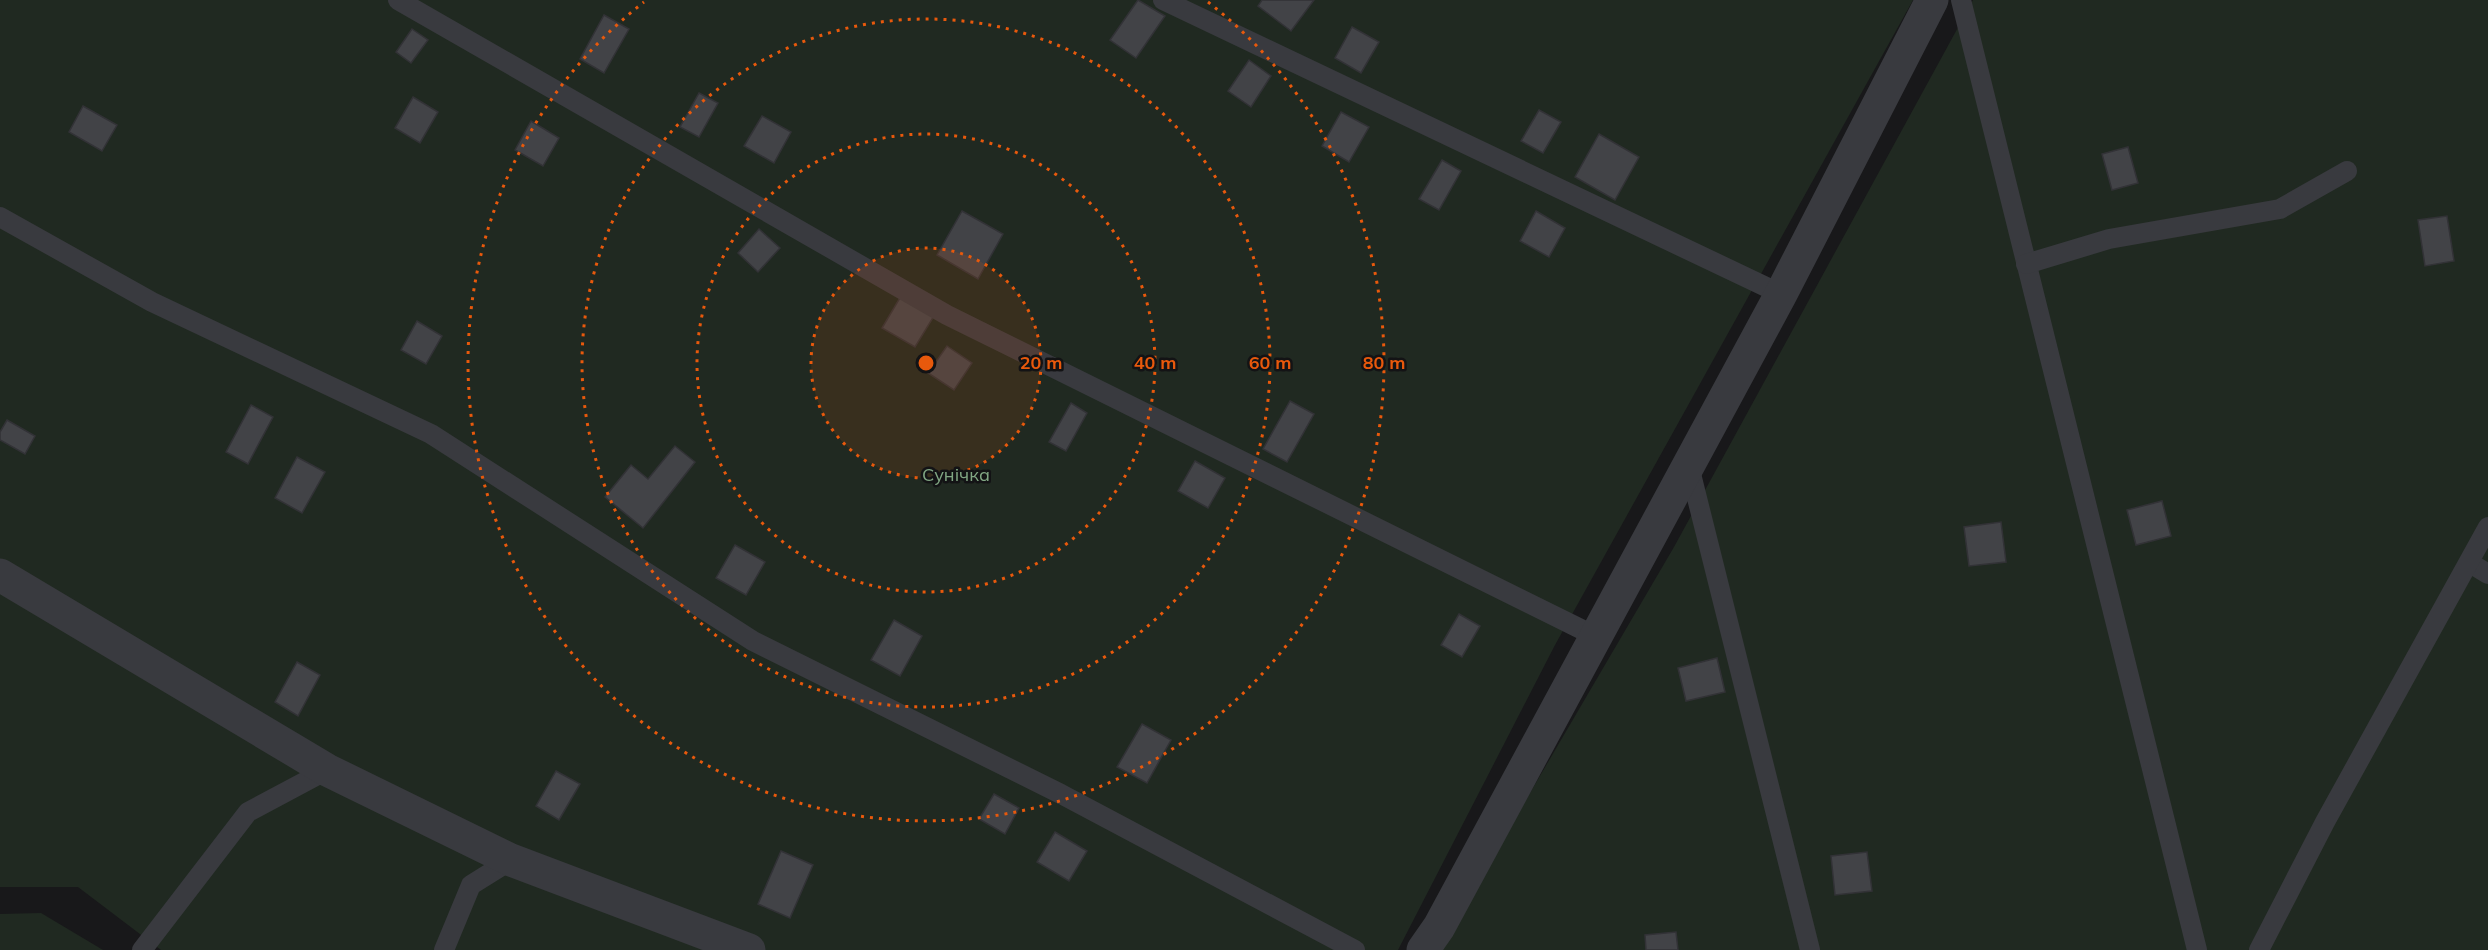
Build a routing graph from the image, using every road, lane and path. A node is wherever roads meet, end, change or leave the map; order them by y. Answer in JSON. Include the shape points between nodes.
{"nodes":[{"id":1,"x":398,"y":0,"type":"edge"},
{"id":2,"x":1163,"y":0,"type":"edge"},
{"id":3,"x":1932,"y":0,"type":"edge"},
{"id":4,"x":1961,"y":0,"type":"edge"},
{"id":5,"x":2347,"y":171,"type":"dead end"},
{"id":6,"x":0,"y":217,"type":"edge"},
{"id":7,"x":2026,"y":264,"type":"junction"},
{"id":8,"x":1781,"y":294,"type":"junction"},
{"id":9,"x":1689,"y":466,"type":"junction"},
{"id":10,"x":2488,"y":527,"type":"edge"},
{"id":11,"x":2470,"y":563,"type":"junction"},
{"id":12,"x":2488,"y":574,"type":"edge"},
{"id":13,"x":0,"y":575,"type":"edge"},
{"id":14,"x":1597,"y":637,"type":"junction"},
{"id":15,"x":327,"y":770,"type":"junction"},
{"id":16,"x":511,"y":861,"type":"junction"},
{"id":17,"x":142,"y":950,"type":"edge"},
{"id":18,"x":444,"y":950,"type":"edge"},
{"id":19,"x":749,"y":950,"type":"edge"},
{"id":20,"x":1355,"y":950,"type":"edge"},
{"id":21,"x":1423,"y":950,"type":"edge"},
{"id":22,"x":1810,"y":950,"type":"edge"},
{"id":23,"x":2197,"y":950,"type":"edge"},
{"id":24,"x":2259,"y":950,"type":"edge"}],
"edges":[{"from":1,"to":14,"type":"lane","via":[[947,315]]},
{"from":2,"to":8,"type":"lane"},
{"from":3,"to":8,"type":"street"},
{"from":4,"to":7,"type":"lane"},
{"from":5,"to":7,"type":"lane","via":[[2280,209],[2109,238]]},
{"from":6,"to":20,"type":"lane","via":[[152,302],[431,434],[753,642],[1062,794]]},
{"from":7,"to":23,"type":"lane"},
{"from":8,"to":9,"type":"street"},
{"from":9,"to":14,"type":"street"},
{"from":9,"to":22,"type":"lane"},
{"from":10,"to":11,"type":"lane"},
{"from":11,"to":12,"type":"lane"},
{"from":11,"to":24,"type":"lane","via":[[2325,822]]},
{"from":13,"to":15,"type":"street"},
{"from":14,"to":21,"type":"street"},
{"from":15,"to":16,"type":"street"},
{"from":15,"to":17,"type":"lane","via":[[248,812]]},
{"from":16,"to":18,"type":"lane","via":[[471,885]]},
{"from":16,"to":19,"type":"street"}]}
